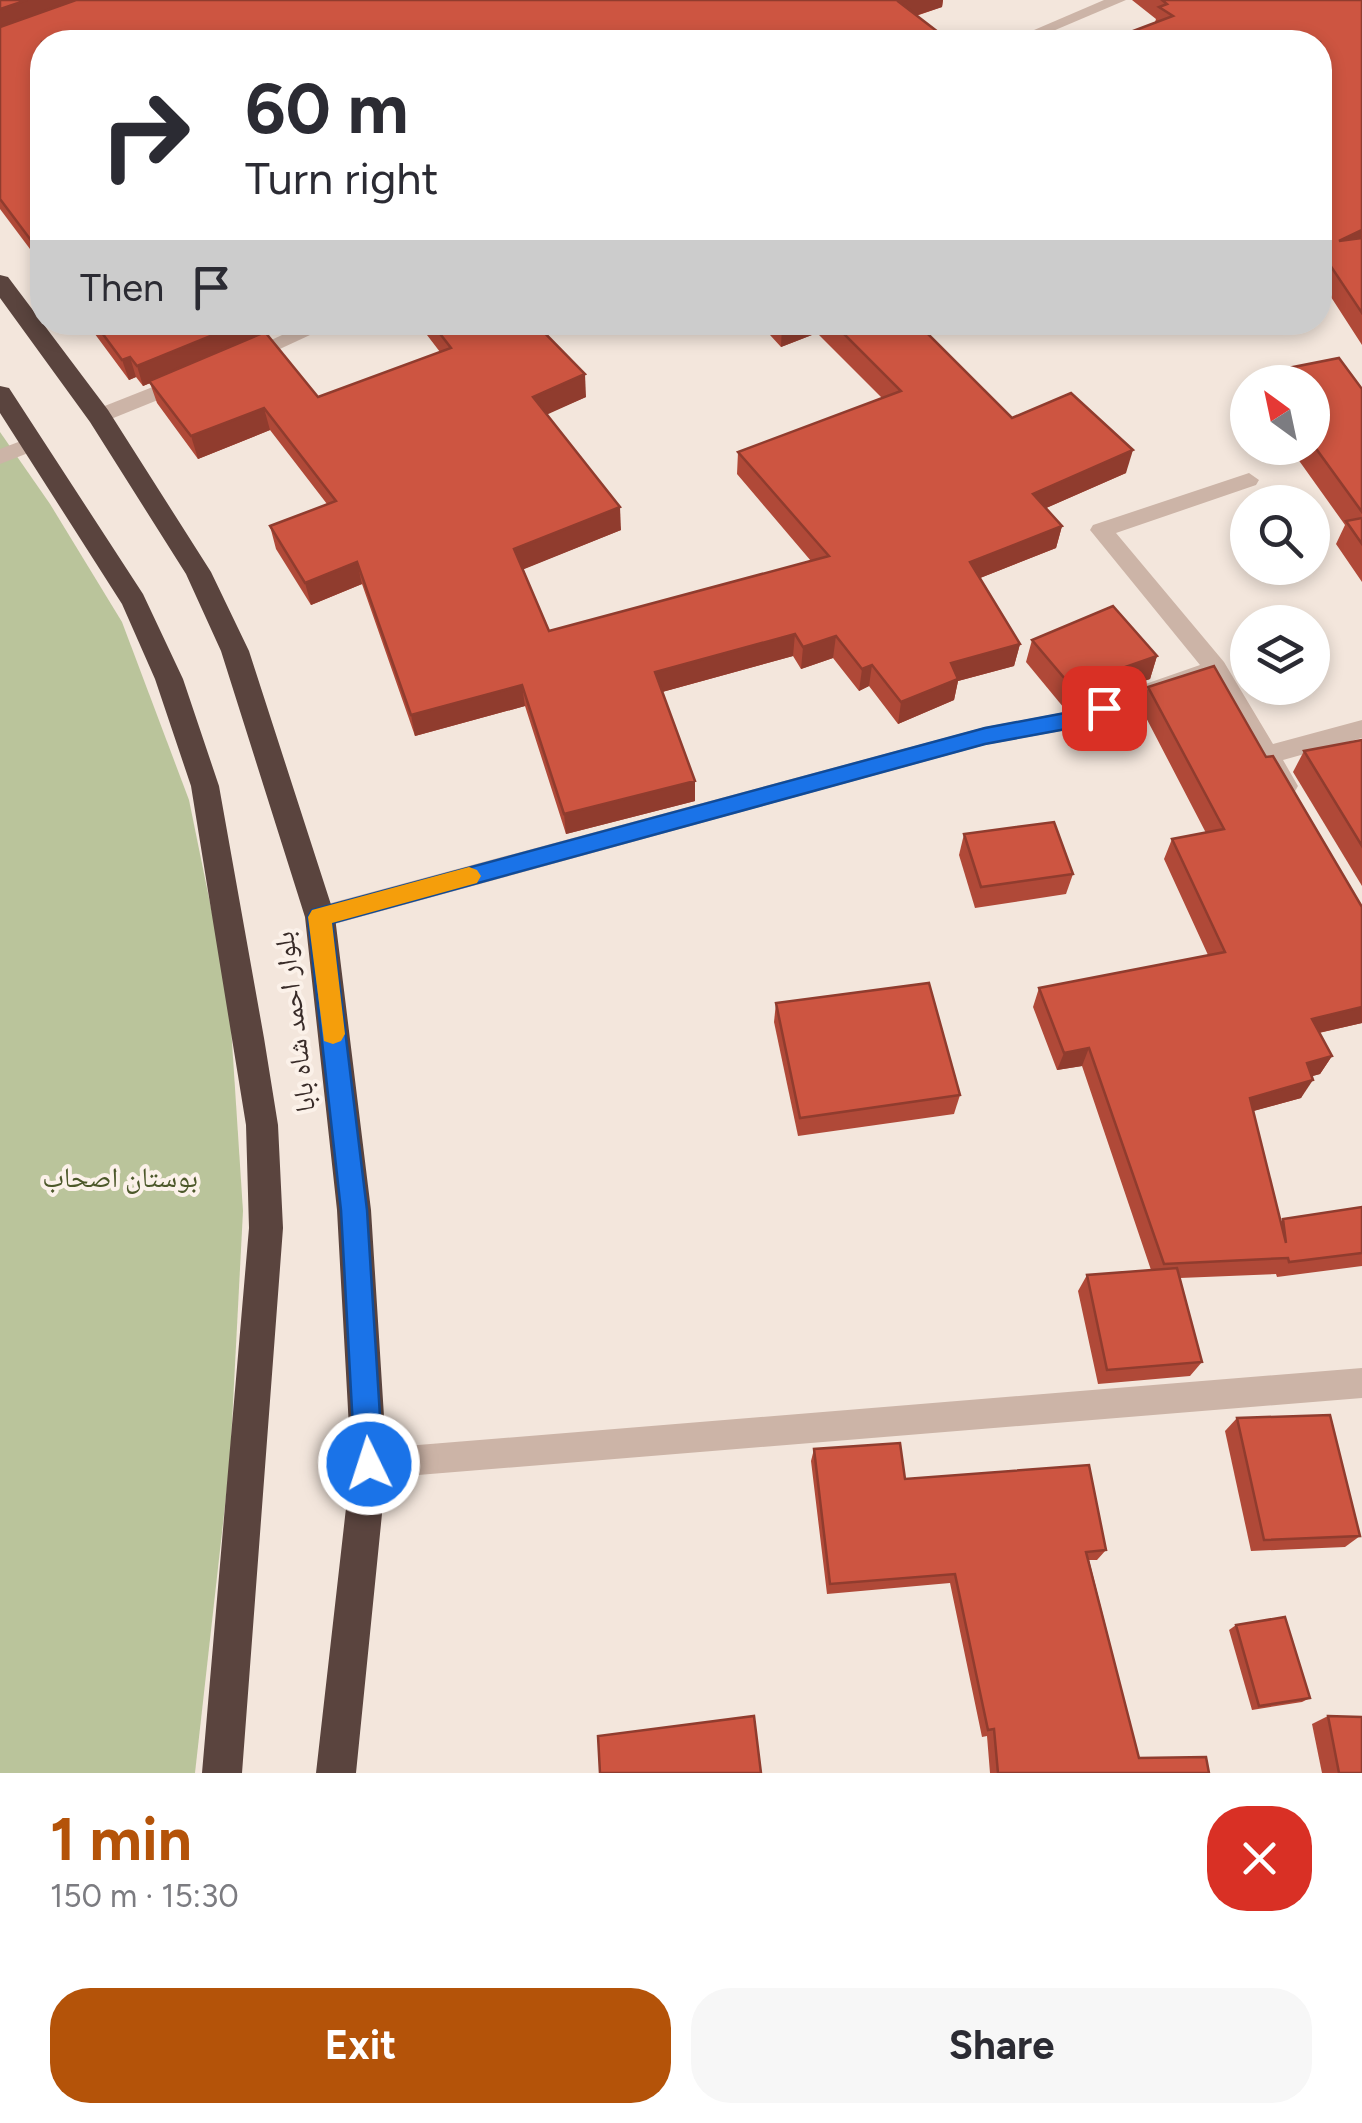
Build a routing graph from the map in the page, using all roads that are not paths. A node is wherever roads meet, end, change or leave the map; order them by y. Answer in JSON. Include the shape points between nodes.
{"nodes":[{"id":1,"x":1115,"y":0,"type":"edge"},
{"id":2,"x":1043,"y":30,"type":"edge"},
{"id":3,"x":0,"y":282,"type":"edge"},
{"id":4,"x":30,"y":323,"type":"edge"},
{"id":5,"x":39,"y":335,"type":"edge"},
{"id":6,"x":297,"y":335,"type":"edge"},
{"id":7,"x":0,"y":394,"type":"edge"},
{"id":8,"x":99,"y":416,"type":"junction"},
{"id":9,"x":34,"y":443,"type":"junction"},
{"id":10,"x":0,"y":457,"type":"edge"},
{"id":11,"x":1249,"y":480,"type":"dead end"},
{"id":12,"x":1216,"y":668,"type":"junction"},
{"id":13,"x":1362,"y":729,"type":"edge"},
{"id":14,"x":1269,"y":754,"type":"junction"},
{"id":15,"x":1294,"y":801,"type":"edge"},
{"id":16,"x":320,"y":917,"type":"junction"},
{"id":17,"x":1362,"y":1383,"type":"edge"},
{"id":18,"x":369,"y":1464,"type":"junction"},
{"id":19,"x":222,"y":1773,"type":"edge"},
{"id":20,"x":336,"y":1773,"type":"edge"}],
"edges":[{"from":1,"to":2,"type":"street"},
{"from":3,"to":4,"type":"highway","name":"بلوار احمد شاه بابا"},
{"from":5,"to":8,"type":"highway","name":"بلوار احمد شاه بابا"},
{"from":6,"to":8,"type":"street"},
{"from":7,"to":9,"type":"highway","name":"بلوار احمد شاه بابا"},
{"from":8,"to":16,"type":"highway","name":"بلوار احمد شاه بابا","via":[[198,572],[235,651]]},
{"from":9,"to":10,"type":"street"},
{"from":9,"to":19,"type":"highway","name":"بلوار احمد شاه بابا","via":[[134,601],[199,768],[262,1126],[266,1228]]},
{"from":11,"to":12,"type":"street","via":[[1102,530]]},
{"from":12,"to":14,"type":"street"},
{"from":12,"to":16,"type":"street","via":[[1066,721],[985,736]]},
{"from":13,"to":14,"type":"street"},
{"from":14,"to":15,"type":"street"},
{"from":16,"to":18,"type":"highway","name":"بلوار احمد شاه بابا","via":[[354,1210]]},
{"from":17,"to":18,"type":"street"},
{"from":18,"to":20,"type":"highway","name":"بلوار احمد شاه بابا"}]}
